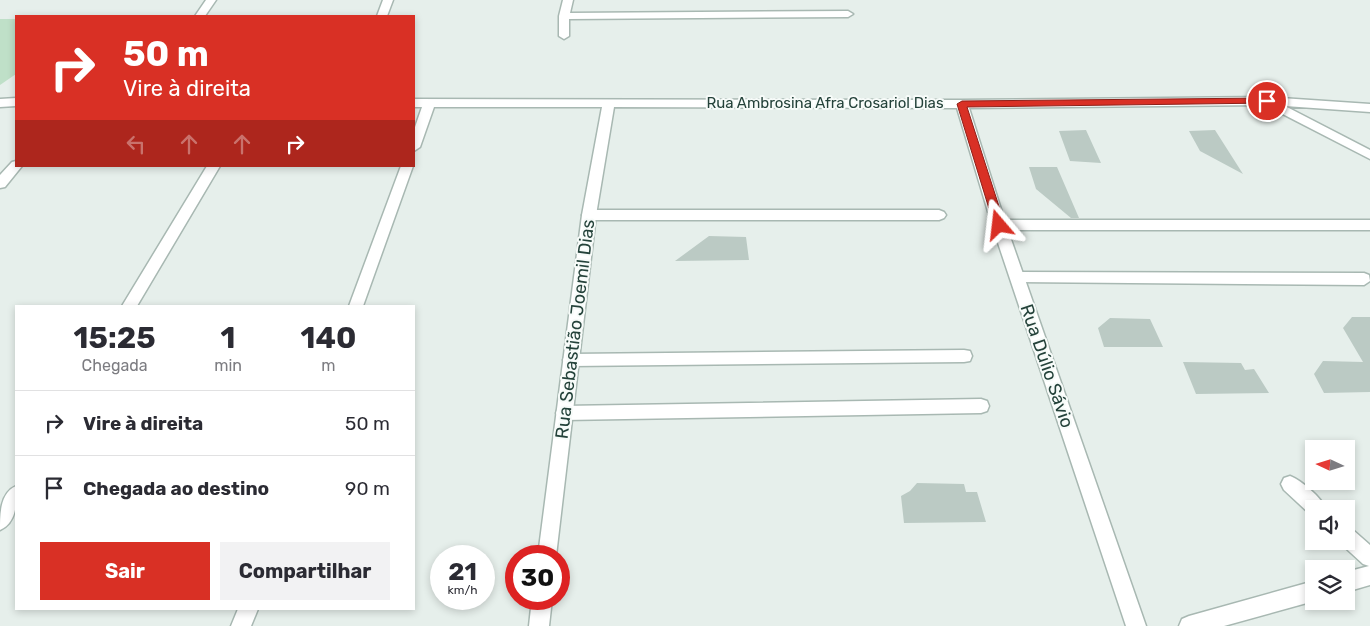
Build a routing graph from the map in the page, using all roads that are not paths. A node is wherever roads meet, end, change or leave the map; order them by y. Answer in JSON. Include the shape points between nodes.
{"nodes":[{"id":1,"x":211,"y":0,"type":"edge"},
{"id":2,"x":388,"y":0,"type":"edge"},
{"id":3,"x":568,"y":0,"type":"edge"},
{"id":4,"x":848,"y":14,"type":"dead end"},
{"id":5,"x":201,"y":15,"type":"edge"},
{"id":6,"x":382,"y":15,"type":"edge"},
{"id":7,"x":564,"y":16,"type":"junction"},
{"id":8,"x":564,"y":36,"type":"dead end"},
{"id":9,"x":1267,"y":101,"type":"junction"},
{"id":10,"x":15,"y":102,"type":"edge"},
{"id":11,"x":609,"y":102,"type":"junction"},
{"id":12,"x":0,"y":103,"type":"edge"},
{"id":13,"x":415,"y":103,"type":"edge"},
{"id":14,"x":429,"y":103,"type":"junction"},
{"id":15,"x":962,"y":104,"type":"junction"},
{"id":16,"x":1370,"y":108,"type":"edge"},
{"id":17,"x":415,"y":143,"type":"edge"},
{"id":18,"x":1370,"y":154,"type":"edge"},
{"id":19,"x":15,"y":166,"type":"edge"},
{"id":20,"x":213,"y":167,"type":"edge"},
{"id":21,"x":407,"y":167,"type":"edge"},
{"id":22,"x":0,"y":184,"type":"edge"},
{"id":23,"x":589,"y":215,"type":"junction"},
{"id":24,"x":939,"y":215,"type":"dead end"},
{"id":25,"x":999,"y":225,"type":"junction"},
{"id":26,"x":1370,"y":225,"type":"edge"},
{"id":27,"x":1017,"y":277,"type":"junction"},
{"id":28,"x":1364,"y":279,"type":"dead end"},
{"id":29,"x":131,"y":305,"type":"edge"},
{"id":30,"x":356,"y":305,"type":"edge"},
{"id":31,"x":964,"y":356,"type":"dead end"},
{"id":32,"x":571,"y":360,"type":"junction"},
{"id":33,"x":981,"y":406,"type":"dead end"},
{"id":34,"x":564,"y":413,"type":"junction"},
{"id":35,"x":1290,"y":484,"type":"dead end"},
{"id":36,"x":15,"y":496,"type":"edge"},
{"id":37,"x":1307,"y":500,"type":"edge"},
{"id":38,"x":0,"y":521,"type":"edge"},
{"id":39,"x":1355,"y":544,"type":"edge"},
{"id":40,"x":548,"y":545,"type":"edge"},
{"id":41,"x":1370,"y":557,"type":"edge"},
{"id":42,"x":1370,"y":575,"type":"edge"},
{"id":43,"x":1355,"y":579,"type":"edge"},
{"id":44,"x":1305,"y":594,"type":"edge"},
{"id":45,"x":248,"y":610,"type":"edge"},
{"id":46,"x":540,"y":610,"type":"edge"},
{"id":47,"x":241,"y":626,"type":"edge"},
{"id":48,"x":538,"y":626,"type":"edge"},
{"id":49,"x":1136,"y":626,"type":"edge"},
{"id":50,"x":1189,"y":626,"type":"edge"}],
"edges":[{"from":1,"to":5,"type":"street"},
{"from":2,"to":6,"type":"street"},
{"from":3,"to":7,"type":"street"},
{"from":4,"to":7,"type":"street"},
{"from":7,"to":8,"type":"street"},
{"from":9,"to":15,"type":"street","name":"Rua Ambrosina Afra Crosariol Dias"},
{"from":9,"to":16,"type":"street","name":"Rua Ambrosina Afra Crosariol Dias"},
{"from":9,"to":18,"type":"street","name":"Rua Ambrosina Afra Crosariol Dias"},
{"from":10,"to":12,"type":"street"},
{"from":11,"to":14,"type":"street","name":"Rua Ambrosina Afra Crosariol Dias"},
{"from":11,"to":15,"type":"street","name":"Rua Ambrosina Afra Crosariol Dias"},
{"from":11,"to":23,"type":"street","name":"Rua Sebastião Joemil Dias"},
{"from":13,"to":14,"type":"street","name":"Rua Ambrosina Afra Crosariol Dias"},
{"from":14,"to":17,"type":"street"},
{"from":15,"to":25,"type":"street","name":"Rua Dúlio Sávio"},
{"from":19,"to":22,"type":"street"},
{"from":20,"to":29,"type":"street"},
{"from":21,"to":30,"type":"street"},
{"from":23,"to":24,"type":"street"},
{"from":23,"to":32,"type":"street","name":"Rua Sebastião Joemil Dias"},
{"from":25,"to":26,"type":"street"},
{"from":25,"to":27,"type":"street","name":"Rua Dúlio Sávio"},
{"from":27,"to":28,"type":"street"},
{"from":27,"to":49,"type":"street","name":"Rua Dúlio Sávio"},
{"from":31,"to":32,"type":"street"},
{"from":32,"to":34,"type":"street","name":"Rua Sebastião Joemil Dias"},
{"from":33,"to":34,"type":"street"},
{"from":34,"to":40,"type":"street","name":"Rua Sebastião Joemil Dias"},
{"from":35,"to":37,"type":"street"},
{"from":36,"to":38,"type":"street"},
{"from":39,"to":41,"type":"street"},
{"from":42,"to":43,"type":"street"},
{"from":44,"to":50,"type":"street"},
{"from":45,"to":47,"type":"street"},
{"from":46,"to":48,"type":"street"}]}
